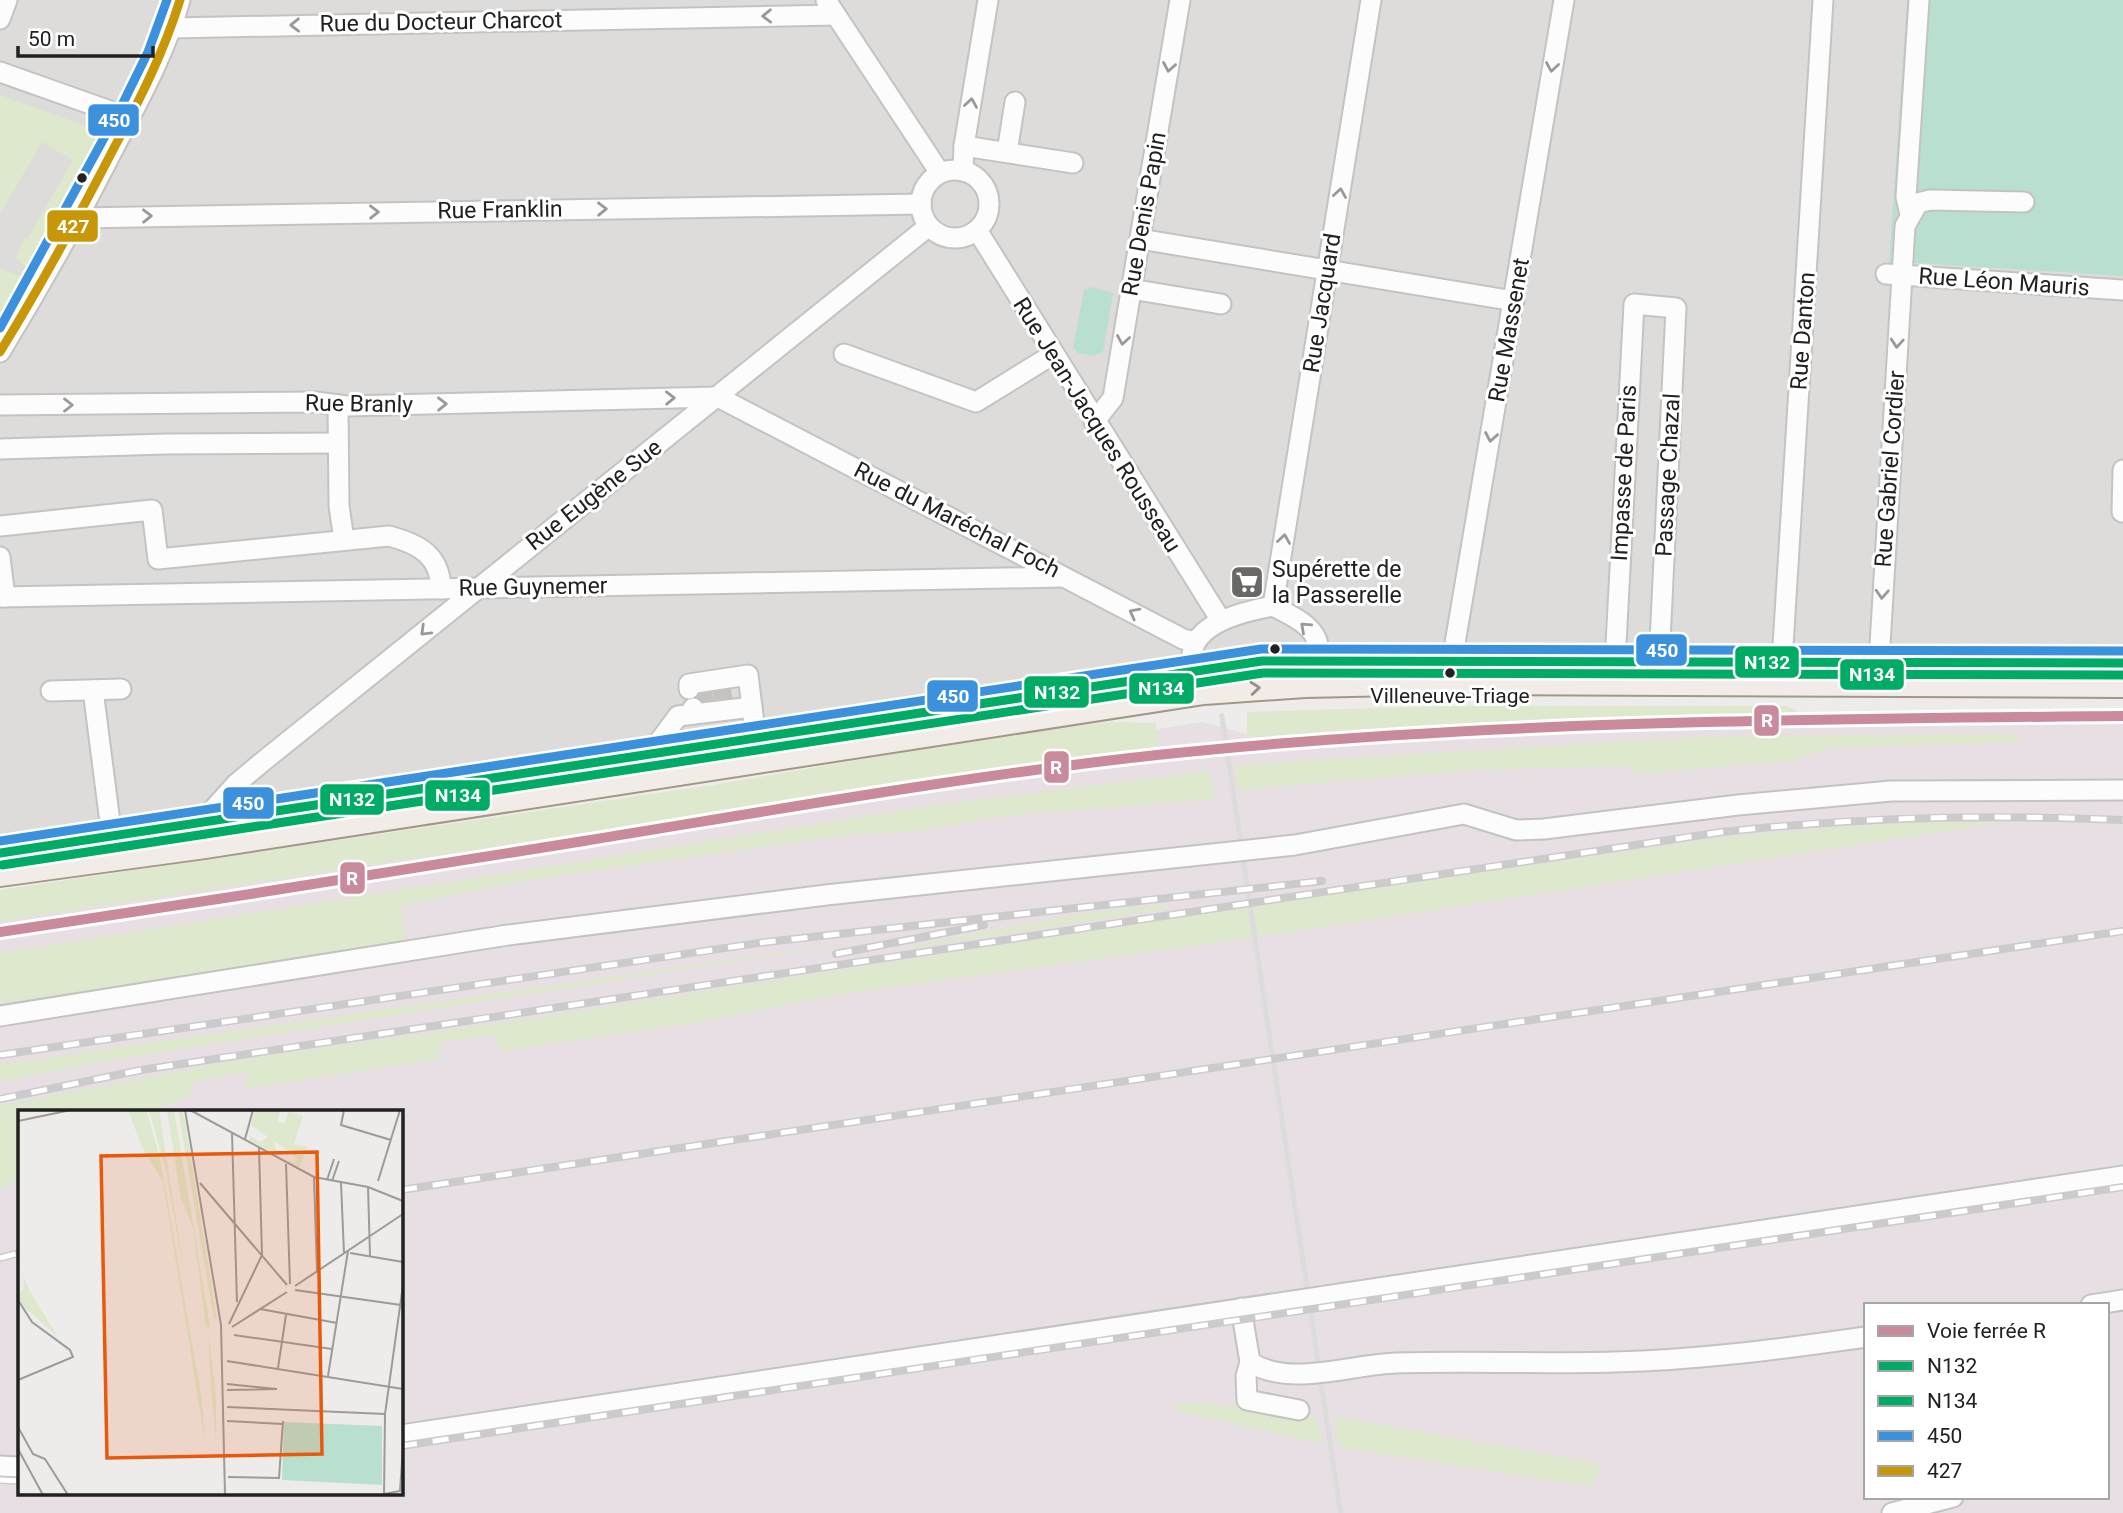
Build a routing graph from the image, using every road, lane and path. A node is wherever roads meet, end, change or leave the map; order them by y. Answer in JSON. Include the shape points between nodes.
{"nodes":[{"id":1,"x":7,"y":0,"type":"edge"},
{"id":2,"x":180,"y":0,"type":"edge"},
{"id":3,"x":989,"y":0,"type":"edge"},
{"id":4,"x":1181,"y":0,"type":"edge"},
{"id":5,"x":1371,"y":0,"type":"edge"},
{"id":6,"x":1563,"y":0,"type":"edge"},
{"id":7,"x":1823,"y":0,"type":"edge"},
{"id":8,"x":1919,"y":0,"type":"edge"},
{"id":9,"x":831,"y":7,"type":"edge"},
{"id":10,"x":0,"y":19,"type":"edge"},
{"id":11,"x":172,"y":28,"type":"junction"},
{"id":12,"x":0,"y":72,"type":"edge"},
{"id":13,"x":1015,"y":102,"type":"dead end"},
{"id":14,"x":130,"y":118,"type":"junction"},
{"id":15,"x":964,"y":146,"type":"junction"},
{"id":16,"x":1007,"y":152,"type":"junction"},
{"id":17,"x":1073,"y":163,"type":"dead end"},
{"id":18,"x":963,"y":171,"type":"junction"},
{"id":19,"x":940,"y":173,"type":"junction"},
{"id":20,"x":2024,"y":202,"type":"dead end"},
{"id":21,"x":921,"y":204,"type":"junction"},
{"id":22,"x":1910,"y":214,"type":"junction"},
{"id":23,"x":79,"y":218,"type":"junction"},
{"id":24,"x":929,"y":226,"type":"junction"},
{"id":25,"x":977,"y":230,"type":"junction"},
{"id":26,"x":1140,"y":239,"type":"junction"},
{"id":27,"x":1327,"y":269,"type":"junction"},
{"id":28,"x":1894,"y":274,"type":"junction"},
{"id":29,"x":1131,"y":289,"type":"junction"},
{"id":30,"x":2123,"y":290,"type":"edge"},
{"id":31,"x":1514,"y":301,"type":"junction"},
{"id":32,"x":1221,"y":304,"type":"dead end"},
{"id":33,"x":1656,"y":306,"type":"joint"},
{"id":34,"x":0,"y":352,"type":"edge"},
{"id":35,"x":844,"y":354,"type":"dead end"},
{"id":36,"x":1052,"y":355,"type":"junction"},
{"id":37,"x":718,"y":397,"type":"junction"},
{"id":38,"x":0,"y":405,"type":"edge"},
{"id":39,"x":338,"y":405,"type":"junction"},
{"id":40,"x":1094,"y":422,"type":"junction"},
{"id":41,"x":338,"y":443,"type":"junction"},
{"id":42,"x":0,"y":449,"type":"edge"},
{"id":43,"x":2123,"y":470,"type":"edge"},
{"id":44,"x":2122,"y":512,"type":"edge"},
{"id":45,"x":0,"y":526,"type":"edge"},
{"id":46,"x":344,"y":540,"type":"junction"},
{"id":47,"x":0,"y":557,"type":"edge"},
{"id":48,"x":1066,"y":577,"type":"junction"},
{"id":49,"x":441,"y":589,"type":"junction"},
{"id":50,"x":478,"y":589,"type":"junction"},
{"id":51,"x":3,"y":597,"type":"edge"},
{"id":52,"x":1273,"y":606,"type":"junction"},
{"id":53,"x":1220,"y":619,"type":"junction"},
{"id":54,"x":1195,"y":642,"type":"junction"},
{"id":55,"x":1318,"y":661,"type":"junction"},
{"id":56,"x":1452,"y":661,"type":"junction"},
{"id":57,"x":1782,"y":662,"type":"junction"},
{"id":58,"x":1879,"y":662,"type":"junction"},
{"id":59,"x":1615,"y":663,"type":"junction"},
{"id":60,"x":1659,"y":663,"type":"junction"},
{"id":61,"x":2123,"y":663,"type":"edge"},
{"id":62,"x":1198,"y":682,"type":"junction"},
{"id":63,"x":1305,"y":685,"type":"junction"},
{"id":64,"x":2123,"y":685,"type":"edge"},
{"id":65,"x":121,"y":689,"type":"dead end"},
{"id":66,"x":93,"y":690,"type":"junction"},
{"id":67,"x":51,"y":691,"type":"dead end"},
{"id":68,"x":707,"y":698,"type":"junction"},
{"id":69,"x":752,"y":707,"type":"junction"},
{"id":70,"x":756,"y":740,"type":"junction"},
{"id":71,"x":650,"y":754,"type":"junction"},
{"id":72,"x":2123,"y":790,"type":"edge"},
{"id":73,"x":200,"y":824,"type":"junction"},
{"id":74,"x":112,"y":838,"type":"junction"},
{"id":75,"x":0,"y":853,"type":"edge"},
{"id":76,"x":0,"y":874,"type":"edge"},
{"id":77,"x":0,"y":1016,"type":"edge"},
{"id":78,"x":2123,"y":1176,"type":"edge"},
{"id":79,"x":2123,"y":1300,"type":"edge"},
{"id":80,"x":2104,"y":1303,"type":"edge"},
{"id":81,"x":1241,"y":1308,"type":"junction"},
{"id":82,"x":1864,"y":1337,"type":"edge"},
{"id":83,"x":1250,"y":1362,"type":"junction"},
{"id":84,"x":1299,"y":1410,"type":"dead end"},
{"id":85,"x":402,"y":1436,"type":"edge"},
{"id":86,"x":0,"y":1466,"type":"edge"},
{"id":87,"x":18,"y":1467,"type":"edge"},
{"id":88,"x":1945,"y":1499,"type":"edge"},
{"id":89,"x":1892,"y":1513,"type":"edge"}],
"edges":[{"from":1,"to":10,"type":"street"},
{"from":2,"to":11,"type":"street"},
{"from":15,"to":3,"type":"street","one_way":true},
{"from":4,"to":26,"type":"street","name":"Rue Denis Papin","one_way":true},
{"from":27,"to":5,"type":"street","name":"Rue Jacquard","one_way":true},
{"from":6,"to":31,"type":"street","name":"Rue Massenet","one_way":true},
{"from":7,"to":57,"type":"street","name":"Rue Danton"},
{"from":8,"to":22,"type":"street","name":"Rue Gabriel Cordier","via":[[1906,197]]},
{"from":9,"to":11,"type":"street","name":"Rue du Docteur Charcot","one_way":true},
{"from":9,"to":19,"type":"street"},
{"from":11,"to":14,"type":"street"},
{"from":12,"to":14,"type":"street"},
{"from":13,"to":16,"type":"street"},
{"from":14,"to":23,"type":"street"},
{"from":15,"to":16,"type":"street"},
{"from":15,"to":18,"type":"street"},
{"from":16,"to":17,"type":"street"},
{"from":18,"to":19,"type":"street"},
{"from":18,"to":25,"type":"street","via":[[981,182],[989,201]]},
{"from":19,"to":21,"type":"street","via":[[926,186]]},
{"from":20,"to":22,"type":"street","via":[[1942,198],[1918,203]]},
{"from":23,"to":21,"type":"street","name":"Rue Franklin","one_way":true},
{"from":21,"to":24,"type":"street"},
{"from":22,"to":28,"type":"street","name":"Rue Gabriel Cordier"},
{"from":23,"to":34,"type":"street"},
{"from":24,"to":25,"type":"street","via":[[947,237]]},
{"from":24,"to":37,"type":"street","name":"Rue Eugène Sue"},
{"from":25,"to":36,"type":"street","name":"Rue Jean-Jacques Rousseau"},
{"from":26,"to":27,"type":"street"},
{"from":26,"to":29,"type":"street","name":"Rue Denis Papin"},
{"from":27,"to":31,"type":"street"},
{"from":52,"to":27,"type":"street","name":"Rue Jacquard","one_way":true},
{"from":28,"to":30,"type":"street","name":"Rue Léon Mauris"},
{"from":28,"to":58,"type":"street","name":"Rue Gabriel Cordier","one_way":true},
{"from":29,"to":32,"type":"street"},
{"from":29,"to":40,"type":"street","name":"Rue Denis Papin","one_way":true,"via":[[1113,398]]},
{"from":31,"to":56,"type":"street","name":"Rue Massenet","one_way":true},
{"from":33,"to":59,"type":"street","name":"Impasse de Paris","via":[[1634,304]]},
{"from":33,"to":60,"type":"street","name":"Passage Chazal","via":[[1676,308]]},
{"from":35,"to":36,"type":"street","via":[[976,402]]},
{"from":36,"to":40,"type":"street","name":"Rue Jean-Jacques Rousseau"},
{"from":39,"to":37,"type":"street","name":"Rue Branly","one_way":true},
{"from":37,"to":48,"type":"street","name":"Rue du Maréchal Foch"},
{"from":37,"to":50,"type":"street","name":"Rue Eugène Sue"},
{"from":38,"to":39,"type":"street","name":"Rue Branly","one_way":true},
{"from":39,"to":41,"type":"street"},
{"from":40,"to":53,"type":"street","name":"Rue Jean-Jacques Rousseau"},
{"from":41,"to":42,"type":"street"},
{"from":41,"to":46,"type":"street"},
{"from":43,"to":44,"type":"street"},
{"from":45,"to":46,"type":"street","via":[[152,510],[158,559]]},
{"from":46,"to":49,"type":"street","via":[[389,536],[414,542],[433,558]]},
{"from":47,"to":51,"type":"street"},
{"from":48,"to":50,"type":"street","name":"Rue Guynemer"},
{"from":54,"to":48,"type":"street","name":"Rue du Maréchal Foch","one_way":true},
{"from":49,"to":50,"type":"street","name":"Rue Guynemer"},
{"from":49,"to":51,"type":"street","name":"Rue Guynemer"},
{"from":50,"to":73,"type":"street","name":"Rue Eugène Sue","one_way":true,"via":[[236,784]]},
{"from":52,"to":53,"type":"street"},
{"from":55,"to":52,"type":"street","one_way":true,"via":[[1320,643],[1307,626]]},
{"from":53,"to":54,"type":"street"},
{"from":54,"to":62,"type":"street"},
{"from":55,"to":56,"type":"main road"},
{"from":55,"to":62,"type":"main road","via":[[1262,662]]},
{"from":55,"to":63,"type":"street"},
{"from":56,"to":59,"type":"main road"},
{"from":57,"to":58,"type":"main road"},
{"from":57,"to":60,"type":"main road"},
{"from":58,"to":61,"type":"main road"},
{"from":59,"to":60,"type":"main road"},
{"from":62,"to":63,"type":"main road","one_way":true},
{"from":62,"to":70,"type":"main road"},
{"from":62,"to":76,"type":"main road","via":[[205,846]]},
{"from":63,"to":64,"type":"main road"},
{"from":65,"to":66,"type":"street"},
{"from":66,"to":67,"type":"street"},
{"from":66,"to":74,"type":"street"},
{"from":68,"to":69,"type":"street"},
{"from":68,"to":69,"type":"street","via":[[748,675]]},
{"from":68,"to":71,"type":"street","via":[[678,716]]},
{"from":69,"to":70,"type":"street"},
{"from":70,"to":71,"type":"main road"},
{"from":71,"to":73,"type":"main road"},
{"from":72,"to":77,"type":"street","via":[[1891,791],[1738,804],[1544,829],[1516,830],[1464,814],[1295,845],[508,934]]},
{"from":73,"to":74,"type":"main road"},
{"from":74,"to":75,"type":"main road"},
{"from":78,"to":81,"type":"street"},
{"from":79,"to":80,"type":"street"},
{"from":81,"to":83,"type":"street"},
{"from":81,"to":85,"type":"street"},
{"from":82,"to":83,"type":"street","via":[[1739,1354],[1615,1362],[1396,1363],[1306,1373]]},
{"from":83,"to":84,"type":"street","via":[[1247,1400]]},
{"from":86,"to":87,"type":"street"},
{"from":88,"to":89,"type":"street"}]}
